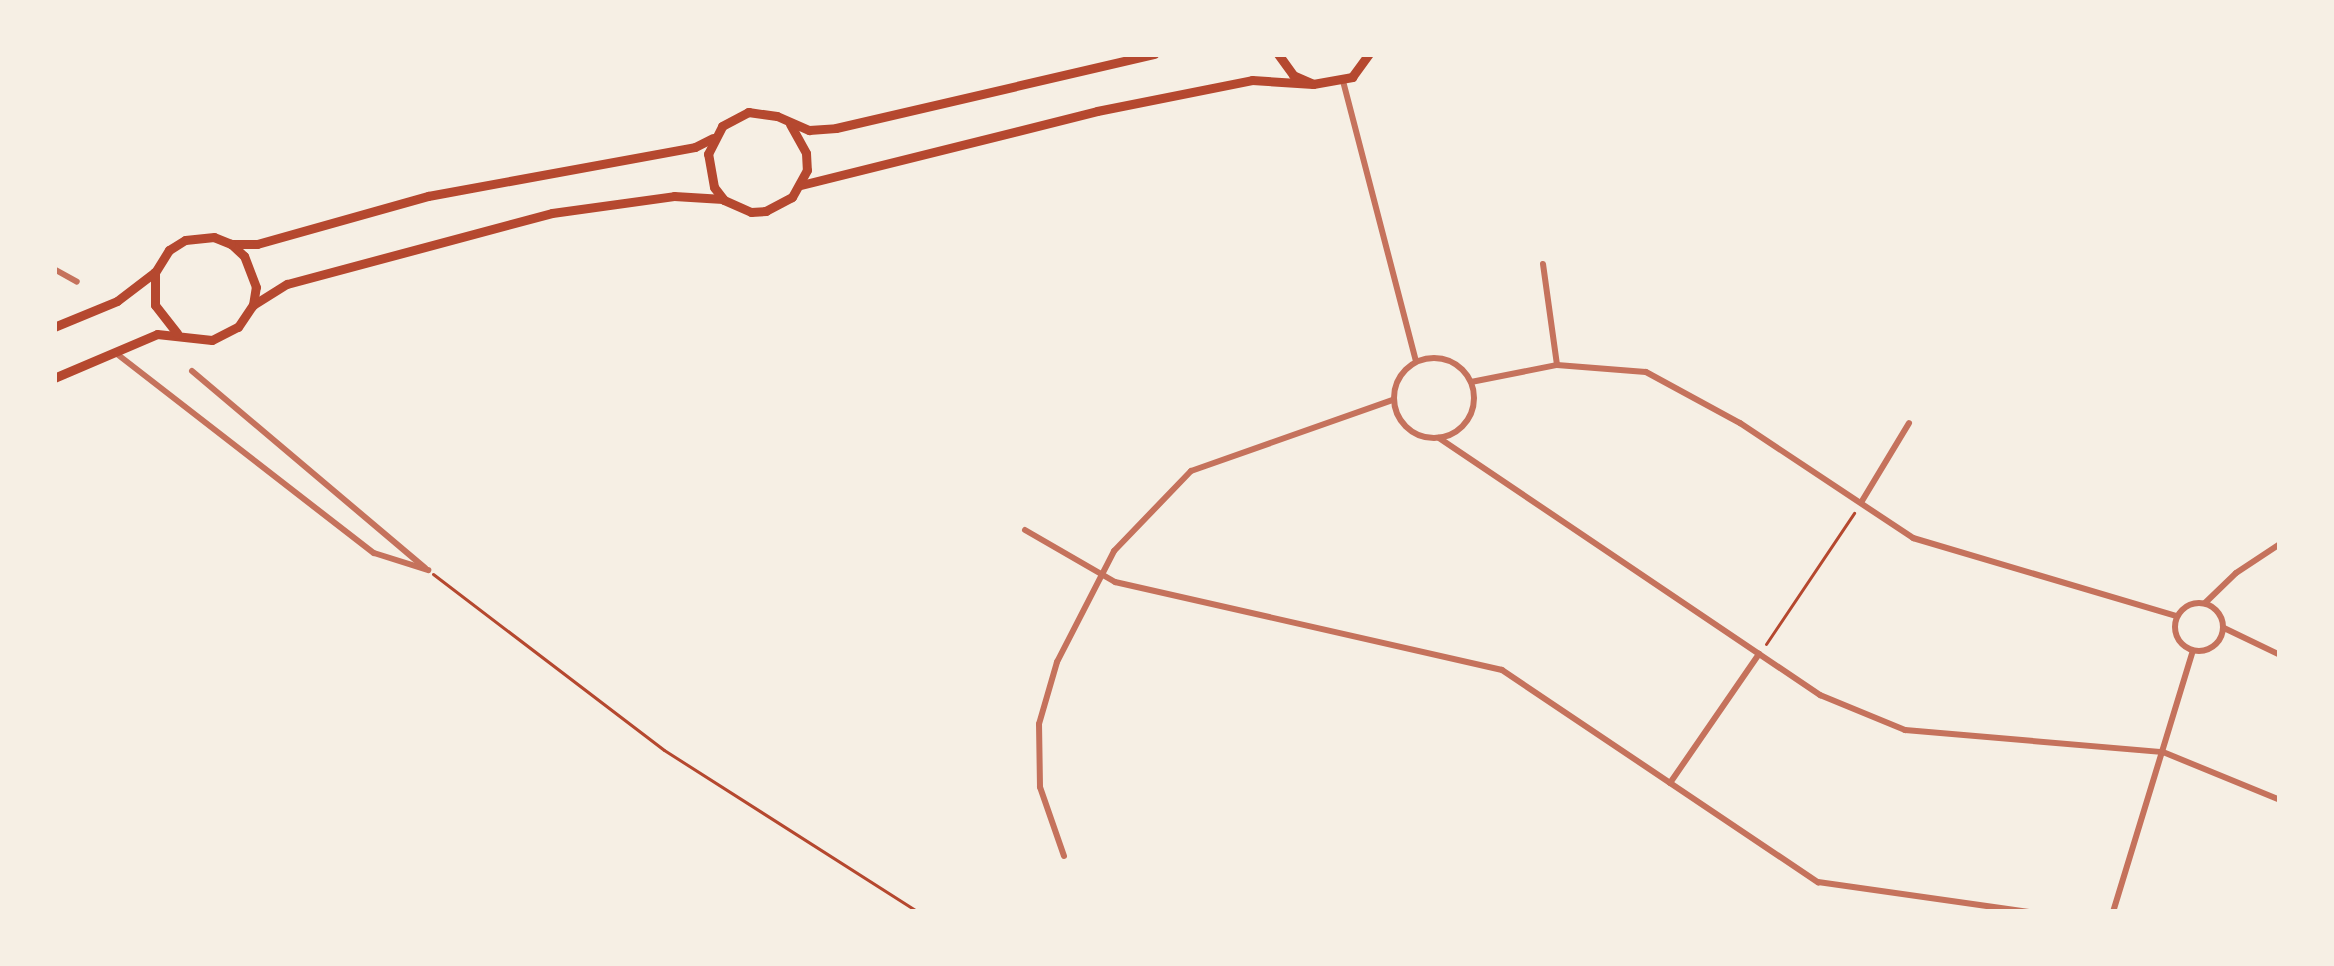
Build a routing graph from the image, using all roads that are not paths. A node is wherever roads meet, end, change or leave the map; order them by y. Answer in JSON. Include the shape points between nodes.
{"nodes":[{"id":1,"x":1155,"y":54,"type":"edge"},
{"id":2,"x":1278,"y":54,"type":"edge"},
{"id":3,"x":1370,"y":55,"type":"edge"},
{"id":4,"x":1343,"y":81,"type":"junction"},
{"id":5,"x":1313,"y":84,"type":"junction"},
{"id":6,"x":790,"y":124,"type":"junction"},
{"id":7,"x":713,"y":138,"type":"junction"},
{"id":8,"x":801,"y":185,"type":"junction"},
{"id":9,"x":724,"y":200,"type":"junction"},
{"id":10,"x":230,"y":244,"type":"junction"},
{"id":11,"x":1543,"y":264,"type":"dead end"},
{"id":12,"x":54,"y":269,"type":"edge"},
{"id":13,"x":155,"y":272,"type":"junction"},
{"id":14,"x":76,"y":282,"type":"dead end"},
{"id":15,"x":253,"y":305,"type":"junction"},
{"id":16,"x":54,"y":327,"type":"edge"},
{"id":17,"x":177,"y":333,"type":"junction"},
{"id":18,"x":117,"y":354,"type":"junction"},
{"id":19,"x":1416,"y":361,"type":"junction"},
{"id":20,"x":1556,"y":365,"type":"junction"},
{"id":21,"x":192,"y":371,"type":"dead end"},
{"id":22,"x":54,"y":377,"type":"edge"},
{"id":23,"x":1471,"y":382,"type":"junction"},
{"id":24,"x":1393,"y":400,"type":"junction"},
{"id":25,"x":1909,"y":423,"type":"dead end"},
{"id":26,"x":1439,"y":438,"type":"junction"},
{"id":27,"x":1862,"y":501,"type":"junction"},
{"id":28,"x":1025,"y":530,"type":"dead end"},
{"id":29,"x":2280,"y":544,"type":"edge"},
{"id":30,"x":1102,"y":574,"type":"junction"},
{"id":31,"x":2205,"y":603,"type":"junction"},
{"id":32,"x":2177,"y":616,"type":"junction"},
{"id":33,"x":2224,"y":628,"type":"junction"},
{"id":34,"x":2193,"y":651,"type":"junction"},
{"id":35,"x":1760,"y":654,"type":"junction"},
{"id":36,"x":2280,"y":656,"type":"edge"},
{"id":37,"x":2164,"y":752,"type":"junction"},
{"id":38,"x":1670,"y":783,"type":"junction"},
{"id":39,"x":2280,"y":800,"type":"edge"},
{"id":40,"x":1064,"y":856,"type":"dead end"},
{"id":41,"x":2029,"y":912,"type":"edge"},
{"id":42,"x":2113,"y":912,"type":"edge"}],
"edges":[{"from":1,"to":6,"type":"main road","via":[[896,117],[822,129]]},
{"from":2,"to":5,"type":"main road","via":[[1293,75]]},
{"from":3,"to":4,"type":"main road"},
{"from":4,"to":5,"type":"main road"},
{"from":4,"to":19,"type":"street"},
{"from":5,"to":8,"type":"main road","via":[[1252,80]]},
{"from":6,"to":7,"type":"main road","via":[[748,112]]},
{"from":6,"to":8,"type":"main road","via":[[806,153]]},
{"from":7,"to":9,"type":"main road","via":[[708,171]]},
{"from":7,"to":10,"type":"main road"},
{"from":8,"to":9,"type":"main road","via":[[766,211]]},
{"from":9,"to":15,"type":"main road","via":[[674,196],[552,213],[286,284]]},
{"from":10,"to":13,"type":"main road","via":[[184,240]]},
{"from":10,"to":15,"type":"main road","via":[[253,272]]},
{"from":11,"to":20,"type":"street"},
{"from":12,"to":14,"type":"street"},
{"from":13,"to":16,"type":"main road","via":[[117,302]]},
{"from":13,"to":17,"type":"main road","via":[[155,305]]},
{"from":15,"to":17,"type":"main road","via":[[223,336]]},
{"from":17,"to":18,"type":"main road"},
{"from":18,"to":21,"type":"street","via":[[374,554],[428,570]]},
{"from":18,"to":22,"type":"main road"},
{"from":19,"to":23,"type":"street","via":[[1452,362]]},
{"from":19,"to":24,"type":"street","via":[[1397,381]]},
{"from":20,"to":23,"type":"street"},
{"from":20,"to":27,"type":"street","via":[[1646,372]]},
{"from":23,"to":26,"type":"street","via":[[1471,414]]},
{"from":24,"to":26,"type":"street","via":[[1404,426]]},
{"from":24,"to":30,"type":"street","via":[[1191,470],[1132,527]]},
{"from":25,"to":27,"type":"street"},
{"from":26,"to":35,"type":"street"},
{"from":27,"to":32,"type":"street","via":[[1913,538]]},
{"from":28,"to":30,"type":"street"},
{"from":29,"to":31,"type":"street"},
{"from":30,"to":38,"type":"street","via":[[1502,670]]},
{"from":30,"to":40,"type":"street","via":[[1057,662],[1039,724],[1040,787]]},
{"from":31,"to":32,"type":"street"},
{"from":31,"to":33,"type":"street"},
{"from":32,"to":34,"type":"street","via":[[2177,638]]},
{"from":33,"to":34,"type":"street","via":[[2215,646]]},
{"from":33,"to":36,"type":"street"},
{"from":34,"to":37,"type":"street"},
{"from":35,"to":37,"type":"street","via":[[1820,695],[1905,730]]},
{"from":35,"to":38,"type":"street"},
{"from":37,"to":39,"type":"street"},
{"from":37,"to":42,"type":"street"},
{"from":38,"to":41,"type":"street","via":[[1818,882]]}]}
